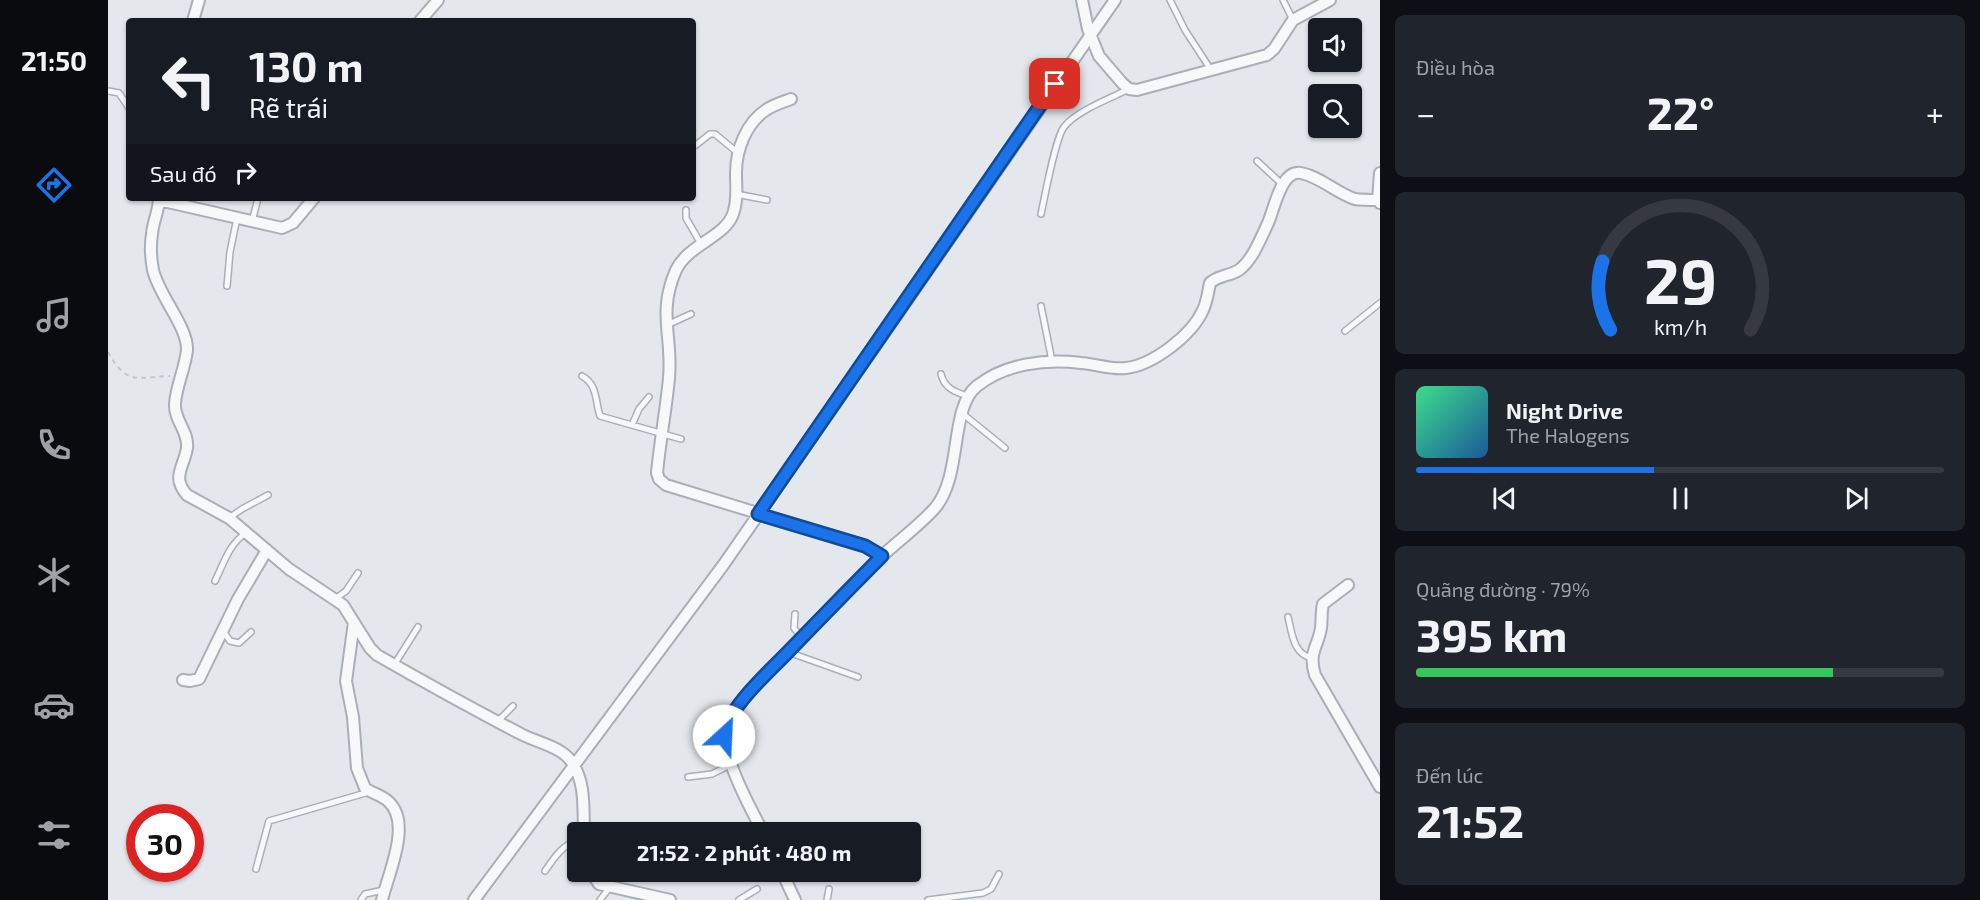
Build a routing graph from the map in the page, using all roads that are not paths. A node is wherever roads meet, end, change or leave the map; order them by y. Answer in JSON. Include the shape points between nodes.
{"nodes":[{"id":1,"x":199,"y":0,"type":"edge"},
{"id":2,"x":438,"y":0,"type":"edge"},
{"id":3,"x":1082,"y":0,"type":"edge"},
{"id":4,"x":1115,"y":0,"type":"edge"},
{"id":5,"x":1170,"y":0,"type":"edge"},
{"id":6,"x":1283,"y":0,"type":"edge"},
{"id":7,"x":1330,"y":0,"type":"edge"},
{"id":8,"x":194,"y":18,"type":"edge"},
{"id":9,"x":423,"y":18,"type":"edge"},
{"id":10,"x":1293,"y":20,"type":"junction"},
{"id":11,"x":1090,"y":35,"type":"junction"},
{"id":12,"x":1212,"y":70,"type":"junction"},
{"id":13,"x":1129,"y":89,"type":"junction"},
{"id":14,"x":108,"y":91,"type":"edge"},
{"id":15,"x":791,"y":99,"type":"dead end"},
{"id":16,"x":126,"y":104,"type":"edge"},
{"id":17,"x":696,"y":145,"type":"dead end"},
{"id":18,"x":738,"y":153,"type":"junction"},
{"id":19,"x":1257,"y":161,"type":"dead end"},
{"id":20,"x":1380,"y":173,"type":"edge"},
{"id":21,"x":1283,"y":185,"type":"junction"},
{"id":22,"x":736,"y":194,"type":"junction"},
{"id":23,"x":767,"y":200,"type":"dead end"},
{"id":24,"x":159,"y":201,"type":"edge"},
{"id":25,"x":167,"y":201,"type":"edge"},
{"id":26,"x":257,"y":201,"type":"edge"},
{"id":27,"x":311,"y":201,"type":"edge"},
{"id":28,"x":1379,"y":202,"type":"edge"},
{"id":29,"x":686,"y":210,"type":"dead end"},
{"id":30,"x":1041,"y":214,"type":"dead end"},
{"id":31,"x":237,"y":218,"type":"junction"},
{"id":32,"x":252,"y":222,"type":"junction"},
{"id":33,"x":701,"y":243,"type":"junction"},
{"id":34,"x":227,"y":286,"type":"dead end"},
{"id":35,"x":1380,"y":303,"type":"edge"},
{"id":36,"x":1041,"y":306,"type":"dead end"},
{"id":37,"x":691,"y":315,"type":"dead end"},
{"id":38,"x":666,"y":325,"type":"junction"},
{"id":39,"x":1344,"y":331,"type":"dead end"},
{"id":40,"x":1052,"y":361,"type":"junction"},
{"id":41,"x":941,"y":374,"type":"dead end"},
{"id":42,"x":582,"y":376,"type":"dead end"},
{"id":43,"x":649,"y":397,"type":"dead end"},
{"id":44,"x":969,"y":397,"type":"junction"},
{"id":45,"x":963,"y":414,"type":"junction"},
{"id":46,"x":632,"y":425,"type":"junction"},
{"id":47,"x":660,"y":432,"type":"junction"},
{"id":48,"x":681,"y":439,"type":"dead end"},
{"id":49,"x":1005,"y":448,"type":"dead end"},
{"id":50,"x":268,"y":495,"type":"dead end"},
{"id":51,"x":758,"y":514,"type":"junction"},
{"id":52,"x":229,"y":518,"type":"junction"},
{"id":53,"x":246,"y":533,"type":"junction"},
{"id":54,"x":267,"y":550,"type":"junction"},
{"id":55,"x":882,"y":556,"type":"junction"},
{"id":56,"x":357,"y":573,"type":"dead end"},
{"id":57,"x":215,"y":581,"type":"dead end"},
{"id":58,"x":1348,"y":585,"type":"dead end"},
{"id":59,"x":334,"y":600,"type":"junction"},
{"id":60,"x":795,"y":614,"type":"dead end"},
{"id":61,"x":1288,"y":617,"type":"dead end"},
{"id":62,"x":354,"y":622,"type":"junction"},
{"id":63,"x":418,"y":627,"type":"dead end"},
{"id":64,"x":222,"y":629,"type":"junction"},
{"id":65,"x":251,"y":632,"type":"dead end"},
{"id":66,"x":805,"y":635,"type":"junction"},
{"id":67,"x":788,"y":652,"type":"junction"},
{"id":68,"x":1312,"y":658,"type":"junction"},
{"id":69,"x":394,"y":665,"type":"junction"},
{"id":70,"x":858,"y":677,"type":"dead end"},
{"id":71,"x":183,"y":680,"type":"dead end"},
{"id":72,"x":513,"y":706,"type":"dead end"},
{"id":73,"x":497,"y":722,"type":"junction"},
{"id":74,"x":732,"y":764,"type":"junction"},
{"id":75,"x":574,"y":766,"type":"junction"},
{"id":76,"x":688,"y":777,"type":"dead end"},
{"id":77,"x":1380,"y":787,"type":"edge"},
{"id":78,"x":370,"y":792,"type":"junction"},
{"id":79,"x":584,"y":822,"type":"edge"},
{"id":80,"x":758,"y":822,"type":"edge"},
{"id":81,"x":567,"y":845,"type":"edge"},
{"id":82,"x":256,"y":869,"type":"dead end"},
{"id":83,"x":545,"y":871,"type":"dead end"},
{"id":84,"x":999,"y":874,"type":"dead end"},
{"id":85,"x":598,"y":882,"type":"edge"},
{"id":86,"x":787,"y":882,"type":"edge"},
{"id":87,"x":610,"y":887,"type":"junction"},
{"id":88,"x":758,"y":889,"type":"dead end"},
{"id":89,"x":829,"y":889,"type":"dead end"},
{"id":90,"x":383,"y":895,"type":"edge"},
{"id":91,"x":643,"y":897,"type":"edge"},
{"id":92,"x":360,"y":900,"type":"edge"},
{"id":93,"x":474,"y":900,"type":"edge"},
{"id":94,"x":600,"y":900,"type":"edge"},
{"id":95,"x":670,"y":900,"type":"edge"},
{"id":96,"x":739,"y":900,"type":"edge"},
{"id":97,"x":795,"y":900,"type":"edge"},
{"id":98,"x":827,"y":900,"type":"edge"},
{"id":99,"x":928,"y":900,"type":"edge"}],
"edges":[{"from":1,"to":8,"type":"street"},
{"from":2,"to":9,"type":"street"},
{"from":3,"to":11,"type":"street"},
{"from":4,"to":11,"type":"street"},
{"from":5,"to":12,"type":"lane"},
{"from":6,"to":10,"type":"lane"},
{"from":7,"to":10,"type":"street"},
{"from":10,"to":12,"type":"street","via":[[1267,55]]},
{"from":11,"to":13,"type":"street","via":[[1098,56]]},
{"from":11,"to":51,"type":"street"},
{"from":12,"to":13,"type":"street"},
{"from":13,"to":30,"type":"lane","via":[[1066,125],[1058,141]]},
{"from":14,"to":16,"type":"lane","via":[[119,93]]},
{"from":15,"to":18,"type":"street","via":[[754,120]]},
{"from":17,"to":18,"type":"lane","via":[[715,134]]},
{"from":18,"to":22,"type":"street"},
{"from":19,"to":21,"type":"lane"},
{"from":20,"to":28,"type":"street"},
{"from":21,"to":28,"type":"street","via":[[1293,173],[1300,173],[1356,199]]},
{"from":21,"to":40,"type":"street","via":[[1248,261],[1238,271],[1214,279],[1200,316],[1166,351],[1125,368]]},
{"from":22,"to":23,"type":"lane"},
{"from":22,"to":33,"type":"street","via":[[732,217]]},
{"from":24,"to":52,"type":"street","via":[[152,232],[153,272],[183,329],[187,346],[175,406],[187,447],[179,483],[187,495]]},
{"from":25,"to":31,"type":"street"},
{"from":26,"to":32,"type":"lane"},
{"from":27,"to":32,"type":"street","via":[[287,227]]},
{"from":29,"to":33,"type":"lane","via":[[686,218]]},
{"from":31,"to":32,"type":"street"},
{"from":31,"to":34,"type":"lane"},
{"from":33,"to":38,"type":"street","via":[[682,260],[676,272],[665,307]]},
{"from":35,"to":39,"type":"lane"},
{"from":36,"to":40,"type":"lane"},
{"from":37,"to":38,"type":"lane"},
{"from":38,"to":47,"type":"street","via":[[669,376]]},
{"from":40,"to":44,"type":"street","via":[[1008,369],[972,390]]},
{"from":41,"to":44,"type":"lane","via":[[946,386]]},
{"from":42,"to":46,"type":"lane","via":[[593,386],[600,416]]},
{"from":43,"to":46,"type":"lane"},
{"from":44,"to":45,"type":"street"},
{"from":45,"to":49,"type":"lane"},
{"from":45,"to":55,"type":"street","via":[[948,488],[936,507]]},
{"from":46,"to":47,"type":"lane"},
{"from":47,"to":48,"type":"lane"},
{"from":47,"to":51,"type":"street","via":[[657,473],[662,482]]},
{"from":50,"to":52,"type":"lane"},
{"from":51,"to":55,"type":"street","via":[[865,546]]},
{"from":51,"to":75,"type":"street"},
{"from":52,"to":53,"type":"street"},
{"from":53,"to":54,"type":"street"},
{"from":53,"to":57,"type":"lane","via":[[230,549]]},
{"from":54,"to":59,"type":"street"},
{"from":54,"to":64,"type":"street"},
{"from":55,"to":66,"type":"street"},
{"from":56,"to":59,"type":"lane","via":[[346,591]]},
{"from":58,"to":68,"type":"street","via":[[1323,604]]},
{"from":59,"to":62,"type":"street","via":[[343,605]]},
{"from":60,"to":66,"type":"lane","via":[[794,628]]},
{"from":61,"to":68,"type":"lane","via":[[1297,649]]},
{"from":62,"to":69,"type":"street","via":[[370,648]]},
{"from":62,"to":78,"type":"street","via":[[347,690],[357,768]]},
{"from":63,"to":69,"type":"lane"},
{"from":64,"to":65,"type":"lane","via":[[234,643]]},
{"from":64,"to":71,"type":"street","via":[[199,678]]},
{"from":66,"to":67,"type":"street"},
{"from":67,"to":70,"type":"lane"},
{"from":67,"to":74,"type":"street","via":[[752,689],[725,728]]},
{"from":68,"to":77,"type":"street","via":[[1315,675]]},
{"from":69,"to":73,"type":"street"},
{"from":72,"to":73,"type":"lane"},
{"from":73,"to":75,"type":"street","via":[[559,750]]},
{"from":74,"to":76,"type":"lane","via":[[712,774]]},
{"from":74,"to":80,"type":"street"},
{"from":75,"to":79,"type":"street","via":[[582,788]]},
{"from":75,"to":93,"type":"street"},
{"from":78,"to":82,"type":"lane","via":[[269,821]]},
{"from":78,"to":90,"type":"street","via":[[392,804],[399,838]]},
{"from":81,"to":83,"type":"lane"},
{"from":84,"to":99,"type":"lane","via":[[991,889],[982,893]]},
{"from":85,"to":87,"type":"street"},
{"from":86,"to":97,"type":"street"},
{"from":87,"to":91,"type":"street"},
{"from":87,"to":94,"type":"lane"},
{"from":88,"to":96,"type":"lane"},
{"from":89,"to":98,"type":"lane"},
{"from":90,"to":92,"type":"lane","via":[[364,894]]},
{"from":91,"to":95,"type":"street"}]}
